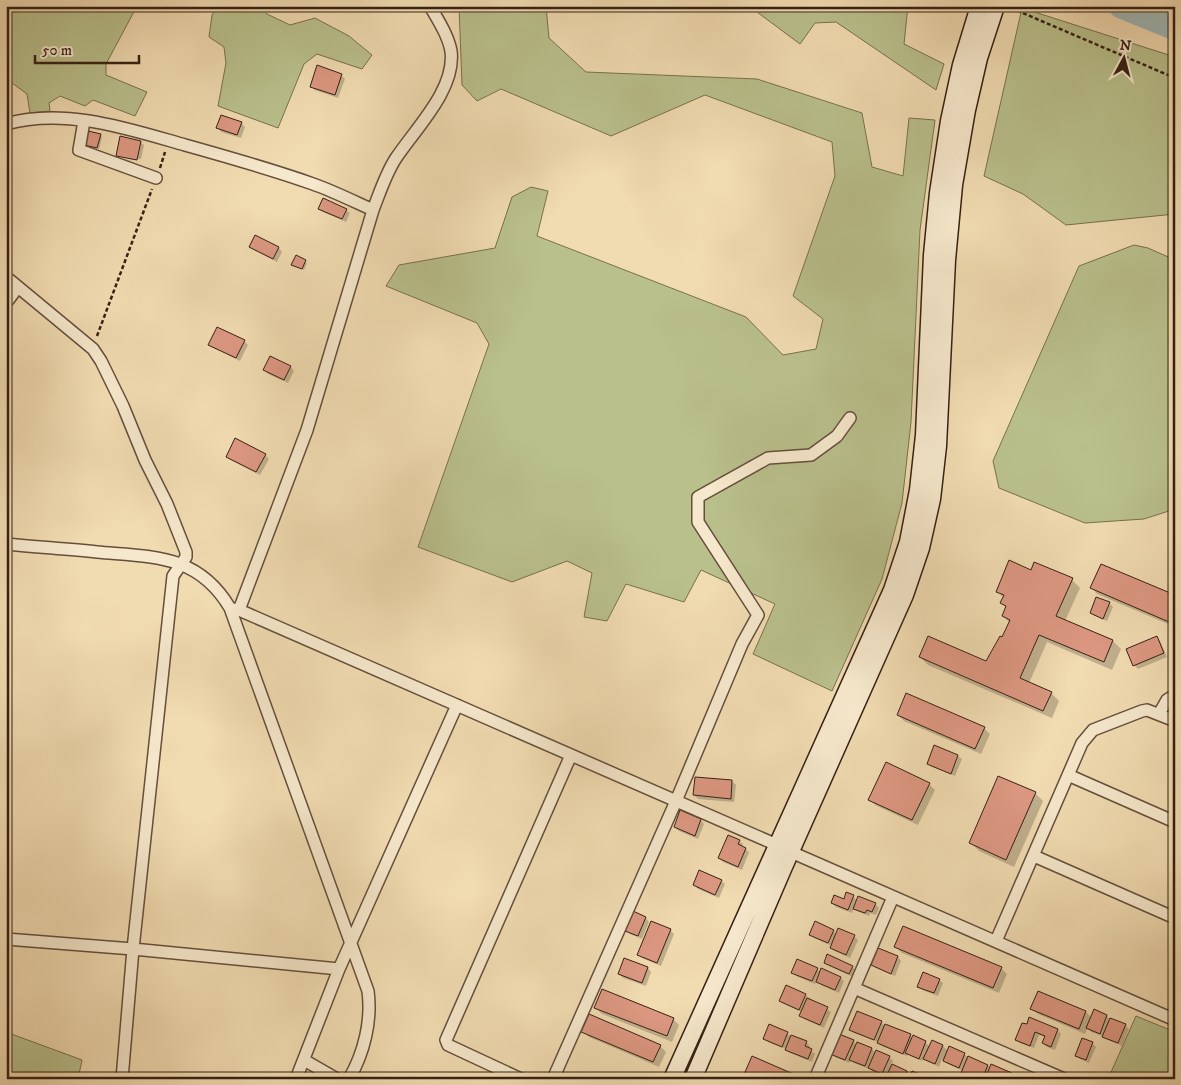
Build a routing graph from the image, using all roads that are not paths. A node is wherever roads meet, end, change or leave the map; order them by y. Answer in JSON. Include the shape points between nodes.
{"nodes":[{"id":1,"x":430,"y":6,"type":"edge"},
{"id":2,"x":979,"y":6,"type":"edge"},
{"id":3,"x":996,"y":6,"type":"edge"},
{"id":4,"x":84,"y":121,"type":"junction"},
{"id":5,"x":6,"y":124,"type":"edge"},
{"id":6,"x":156,"y":178,"type":"road end"},
{"id":7,"x":373,"y":210,"type":"junction"},
{"id":8,"x":6,"y":277,"type":"edge"},
{"id":9,"x":18,"y":287,"type":"junction"},
{"id":10,"x":6,"y":303,"type":"edge"},
{"id":11,"x":850,"y":418,"type":"dead end"},
{"id":12,"x":6,"y":544,"type":"edge"},
{"id":13,"x":182,"y":564,"type":"junction"},
{"id":14,"x":235,"y":609,"type":"junction"},
{"id":15,"x":1175,"y":695,"type":"edge"},
{"id":16,"x":457,"y":705,"type":"junction"},
{"id":17,"x":1160,"y":714,"type":"junction"},
{"id":18,"x":1175,"y":721,"type":"edge"},
{"id":19,"x":571,"y":755,"type":"junction"},
{"id":20,"x":1068,"y":775,"type":"junction"},
{"id":21,"x":676,"y":801,"type":"junction"},
{"id":22,"x":1175,"y":822,"type":"edge"},
{"id":23,"x":784,"y":848,"type":"junction"},
{"id":24,"x":1034,"y":856,"type":"junction"},
{"id":25,"x":893,"y":897,"type":"junction"},
{"id":26,"x":1175,"y":918,"type":"edge"},
{"id":27,"x":6,"y":939,"type":"edge"},
{"id":28,"x":996,"y":941,"type":"junction"},
{"id":29,"x":351,"y":942,"type":"junction"},
{"id":30,"x":133,"y":949,"type":"junction"},
{"id":31,"x":340,"y":968,"type":"junction"},
{"id":32,"x":854,"y":988,"type":"junction"},
{"id":33,"x":1175,"y":1020,"type":"edge"},
{"id":34,"x":304,"y":1060,"type":"junction"},
{"id":35,"x":820,"y":1077,"type":"edge"},
{"id":36,"x":122,"y":1079,"type":"edge"},
{"id":37,"x":296,"y":1079,"type":"edge"},
{"id":38,"x":337,"y":1079,"type":"edge"},
{"id":39,"x":349,"y":1079,"type":"edge"},
{"id":40,"x":521,"y":1079,"type":"edge"},
{"id":41,"x":554,"y":1079,"type":"edge"},
{"id":42,"x":672,"y":1079,"type":"edge"},
{"id":43,"x":693,"y":1079,"type":"edge"},
{"id":44,"x":1064,"y":1079,"type":"edge"}],
"edges":[{"from":1,"to":7,"type":"street","via":[[451,51],[446,82],[431,111],[396,158]]},
{"from":2,"to":23,"type":"street","via":[[961,65],[938,193],[924,435],[908,542],[892,590]]},
{"from":3,"to":23,"type":"street","via":[[979,58],[954,185],[938,446],[932,499],[921,548],[905,595]]},
{"from":4,"to":5,"type":"street","via":[[62,117],[17,120]]},
{"from":4,"to":6,"type":"street","via":[[79,150]]},
{"from":4,"to":7,"type":"street","via":[[140,132],[257,166],[315,185]]},
{"from":7,"to":14,"type":"street","via":[[307,430]]},
{"from":8,"to":9,"type":"street"},
{"from":9,"to":10,"type":"street"},
{"from":9,"to":13,"type":"street","via":[[93,348],[167,504],[186,552]]},
{"from":11,"to":21,"type":"street","via":[[837,436],[811,455],[768,458],[698,497],[698,522],[758,615],[742,644]]},
{"from":12,"to":13,"type":"street","via":[[164,558]]},
{"from":13,"to":14,"type":"street","via":[[213,584]]},
{"from":13,"to":30,"type":"street","via":[[173,576]]},
{"from":14,"to":16,"type":"street"},
{"from":14,"to":29,"type":"street"},
{"from":15,"to":17,"type":"street","via":[[1167,700]]},
{"from":16,"to":19,"type":"street"},
{"from":16,"to":29,"type":"street"},
{"from":17,"to":18,"type":"street"},
{"from":17,"to":20,"type":"street","via":[[1142,711],[1092,730],[1082,743]]},
{"from":19,"to":21,"type":"street"},
{"from":19,"to":40,"type":"street","via":[[446,1040],[448,1045]]},
{"from":20,"to":22,"type":"street"},
{"from":20,"to":24,"type":"street"},
{"from":21,"to":23,"type":"street"},
{"from":21,"to":41,"type":"street"},
{"from":23,"to":25,"type":"street"},
{"from":23,"to":42,"type":"street"},
{"from":23,"to":43,"type":"street"},
{"from":24,"to":26,"type":"street"},
{"from":24,"to":28,"type":"street"},
{"from":25,"to":28,"type":"street"},
{"from":25,"to":32,"type":"street"},
{"from":27,"to":30,"type":"street"},
{"from":28,"to":33,"type":"street"},
{"from":29,"to":31,"type":"street"},
{"from":29,"to":39,"type":"street","via":[[368,991],[369,1004],[365,1038]]},
{"from":30,"to":31,"type":"street"},
{"from":30,"to":36,"type":"street"},
{"from":31,"to":34,"type":"street"},
{"from":32,"to":35,"type":"street"},
{"from":32,"to":44,"type":"street"},
{"from":34,"to":37,"type":"street"},
{"from":34,"to":38,"type":"street"}]}
